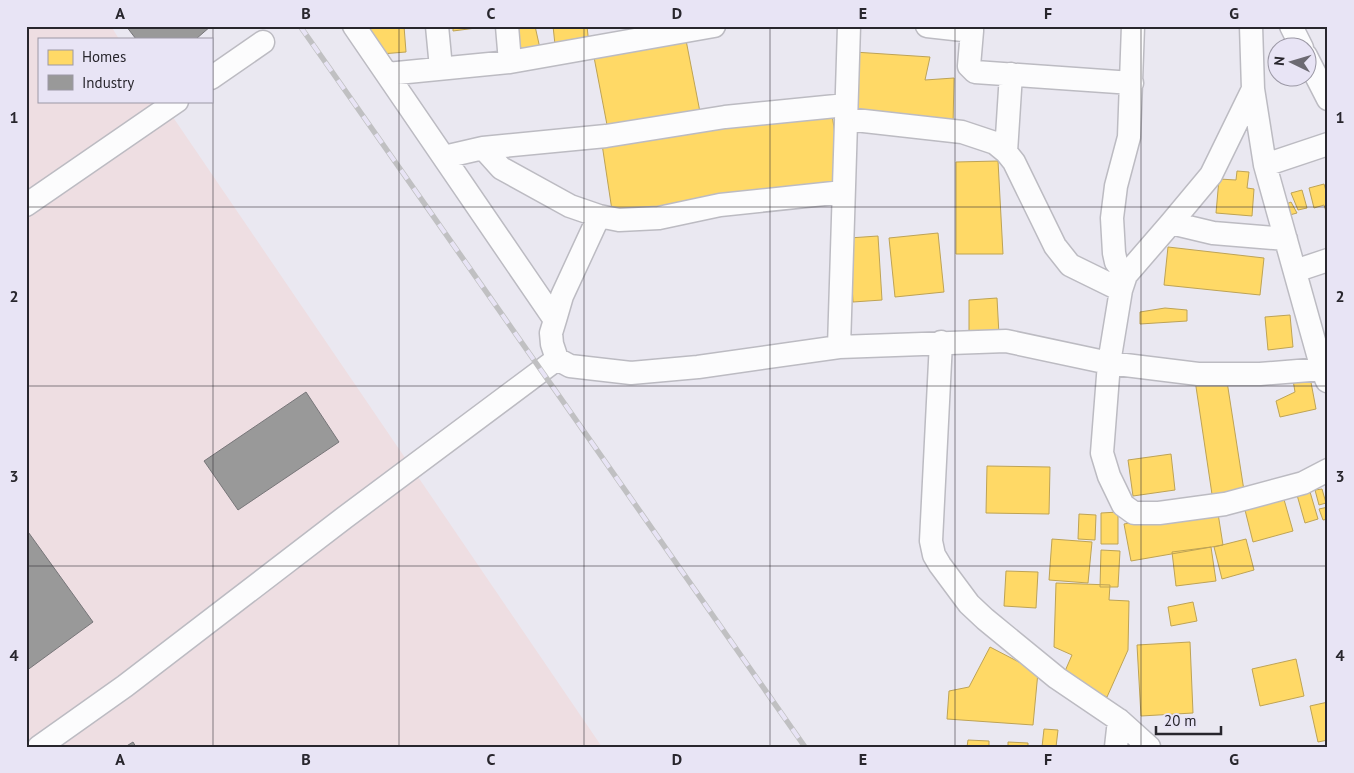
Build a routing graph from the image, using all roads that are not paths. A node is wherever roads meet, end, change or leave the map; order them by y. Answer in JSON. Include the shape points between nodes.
{"nodes":[{"id":1,"x":354,"y":26,"type":"edge"},
{"id":2,"x":437,"y":26,"type":"edge"},
{"id":3,"x":507,"y":26,"type":"edge"},
{"id":4,"x":714,"y":26,"type":"edge"},
{"id":5,"x":849,"y":26,"type":"edge"},
{"id":6,"x":927,"y":26,"type":"edge"},
{"id":7,"x":1133,"y":26,"type":"edge"},
{"id":8,"x":1251,"y":26,"type":"edge"},
{"id":9,"x":1292,"y":26,"type":"edge"},
{"id":10,"x":972,"y":29,"type":"edge"},
{"id":11,"x":608,"y":36,"type":"edge"},
{"id":12,"x":1297,"y":38,"type":"edge"},
{"id":13,"x":263,"y":42,"type":"dead end"},
{"id":14,"x":510,"y":62,"type":"junction"},
{"id":15,"x":441,"y":68,"type":"junction"},
{"id":16,"x":387,"y":74,"type":"junction"},
{"id":17,"x":1010,"y":74,"type":"junction"},
{"id":18,"x":1316,"y":76,"type":"edge"},
{"id":19,"x":212,"y":77,"type":"edge"},
{"id":20,"x":1132,"y":83,"type":"junction"},
{"id":21,"x":1253,"y":89,"type":"junction"},
{"id":22,"x":1328,"y":99,"type":"edge"},
{"id":23,"x":176,"y":102,"type":"edge"},
{"id":24,"x":846,"y":112,"type":"junction"},
{"id":25,"x":1328,"y":144,"type":"edge"},
{"id":26,"x":482,"y":148,"type":"junction"},
{"id":27,"x":1006,"y":152,"type":"junction"},
{"id":28,"x":444,"y":157,"type":"junction"},
{"id":29,"x":1265,"y":165,"type":"junction"},
{"id":30,"x":844,"y":192,"type":"junction"},
{"id":31,"x":26,"y":205,"type":"edge"},
{"id":32,"x":598,"y":216,"type":"junction"},
{"id":33,"x":1171,"y":223,"type":"junction"},
{"id":34,"x":1286,"y":239,"type":"junction"},
{"id":35,"x":1328,"y":260,"type":"edge"},
{"id":36,"x":1295,"y":271,"type":"junction"},
{"id":37,"x":1123,"y":283,"type":"junction"},
{"id":38,"x":555,"y":320,"type":"junction"},
{"id":39,"x":941,"y":342,"type":"junction"},
{"id":40,"x":838,"y":347,"type":"junction"},
{"id":41,"x":557,"y":359,"type":"junction"},
{"id":42,"x":1109,"y":363,"type":"junction"},
{"id":43,"x":1325,"y":375,"type":"edge"},
{"id":44,"x":1328,"y":470,"type":"edge"},
{"id":45,"x":1119,"y":720,"type":"junction"},
{"id":46,"x":39,"y":747,"type":"edge"},
{"id":47,"x":1116,"y":747,"type":"edge"},
{"id":48,"x":1149,"y":747,"type":"edge"}],
"edges":[{"from":1,"to":16,"type":"street"},
{"from":2,"to":15,"type":"street"},
{"from":3,"to":14,"type":"street"},
{"from":4,"to":11,"type":"street"},
{"from":5,"to":24,"type":"street"},
{"from":6,"to":10,"type":"street"},
{"from":7,"to":20,"type":"street"},
{"from":8,"to":21,"type":"street"},
{"from":9,"to":12,"type":"street"},
{"from":10,"to":17,"type":"street","via":[[971,70]]},
{"from":11,"to":14,"type":"street"},
{"from":13,"to":19,"type":"street"},
{"from":14,"to":15,"type":"street"},
{"from":15,"to":16,"type":"street"},
{"from":16,"to":28,"type":"street"},
{"from":17,"to":20,"type":"street"},
{"from":17,"to":27,"type":"street"},
{"from":18,"to":22,"type":"street"},
{"from":20,"to":37,"type":"street","via":[[1129,137],[1116,186],[1112,218],[1114,253]]},
{"from":21,"to":29,"type":"street"},
{"from":21,"to":33,"type":"street","via":[[1211,175]]},
{"from":23,"to":31,"type":"street"},
{"from":24,"to":26,"type":"street","via":[[725,117],[606,136]]},
{"from":24,"to":27,"type":"street","via":[[962,132],[995,143]]},
{"from":24,"to":30,"type":"street"},
{"from":25,"to":29,"type":"street"},
{"from":26,"to":28,"type":"street"},
{"from":26,"to":32,"type":"street","via":[[501,168],[570,206]]},
{"from":27,"to":37,"type":"street","via":[[1055,246],[1070,265]]},
{"from":28,"to":38,"type":"street"},
{"from":29,"to":34,"type":"street"},
{"from":30,"to":32,"type":"street","via":[[720,206],[659,218],[619,220]]},
{"from":30,"to":40,"type":"street"},
{"from":32,"to":38,"type":"street","via":[[562,296]]},
{"from":33,"to":34,"type":"street","via":[[1213,233]]},
{"from":33,"to":37,"type":"street"},
{"from":34,"to":36,"type":"street"},
{"from":35,"to":36,"type":"street"},
{"from":36,"to":43,"type":"street"},
{"from":37,"to":42,"type":"street"},
{"from":38,"to":41,"type":"street","via":[[551,333]]},
{"from":39,"to":40,"type":"street"},
{"from":39,"to":42,"type":"street","via":[[1006,341]]},
{"from":39,"to":45,"type":"street","via":[[931,542],[934,555],[969,604],[985,619],[1058,678]]},
{"from":40,"to":41,"type":"street","via":[[698,367],[631,372],[570,366]]},
{"from":41,"to":46,"type":"street","via":[[125,686]]},
{"from":42,"to":43,"type":"street","via":[[1198,374]]},
{"from":42,"to":44,"type":"street","via":[[1102,453],[1123,505],[1134,513],[1225,504],[1303,483]]},
{"from":45,"to":47,"type":"street"},
{"from":45,"to":48,"type":"street"}]}
